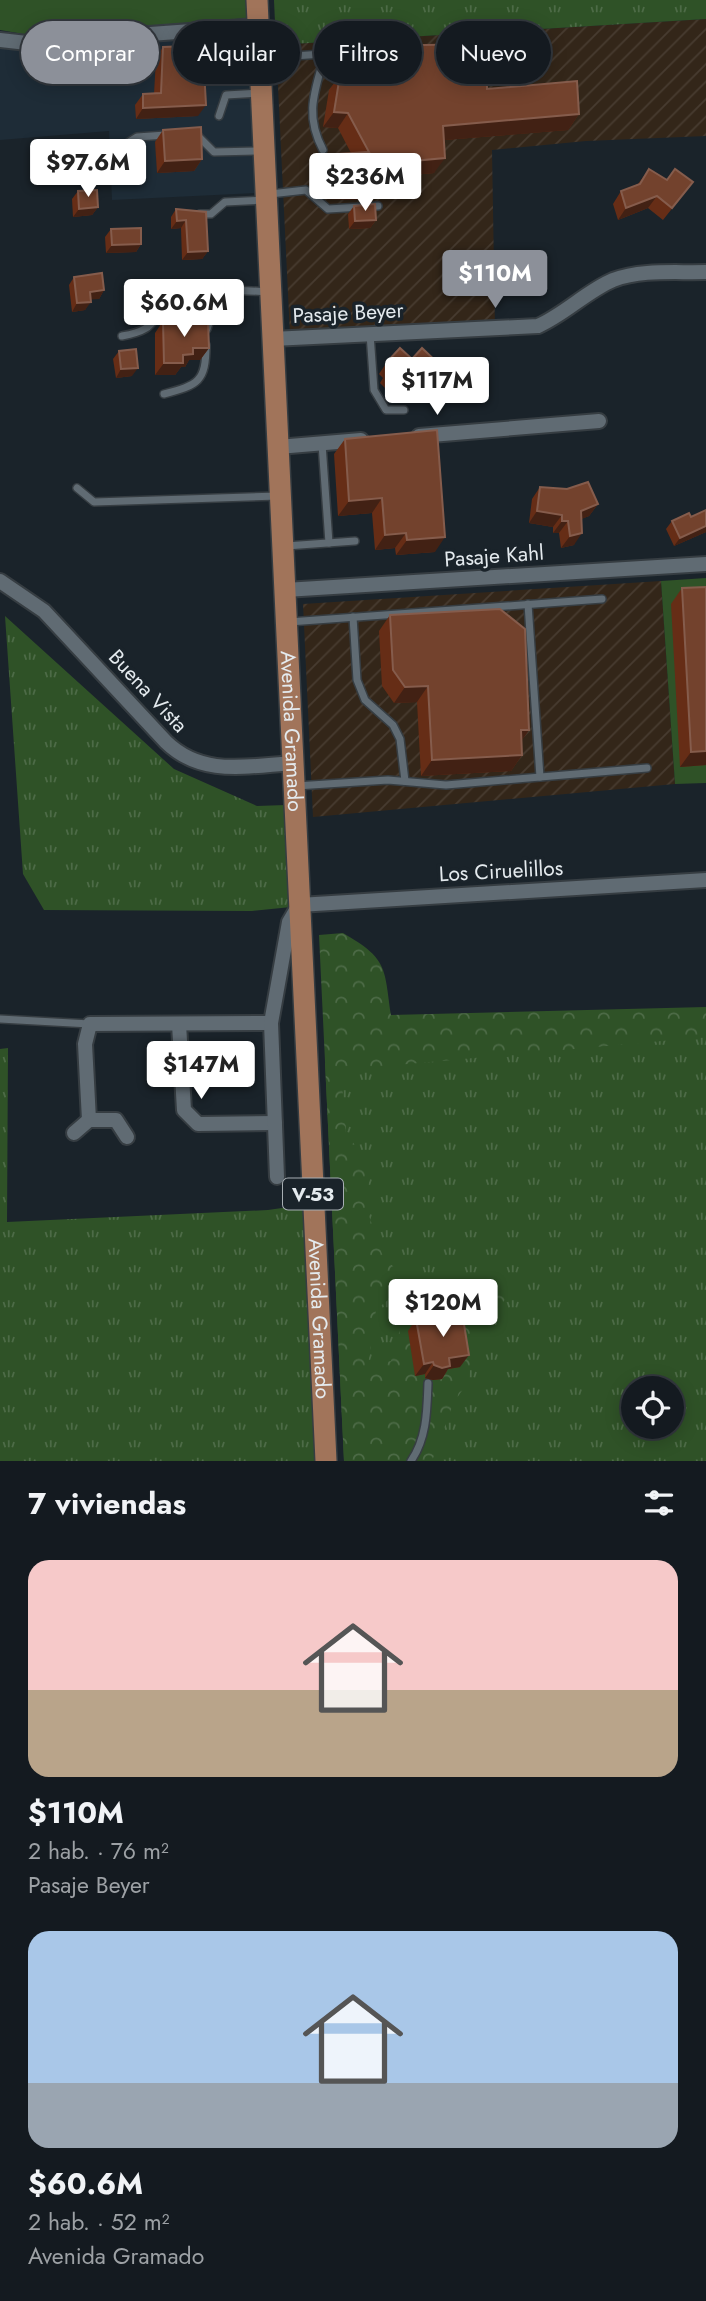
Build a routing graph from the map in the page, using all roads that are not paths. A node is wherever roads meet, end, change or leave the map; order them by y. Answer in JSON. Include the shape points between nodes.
{"nodes":[{"id":1,"x":257,"y":0,"type":"edge"},
{"id":2,"x":258,"y":21,"type":"edge"},
{"id":3,"x":173,"y":32,"type":"edge"},
{"id":4,"x":0,"y":40,"type":"edge"},
{"id":5,"x":260,"y":84,"type":"edge"},
{"id":6,"x":317,"y":84,"type":"edge"},
{"id":7,"x":261,"y":93,"type":"junction"},
{"id":8,"x":219,"y":116,"type":"dead end"},
{"id":9,"x":183,"y":134,"type":"edge"},
{"id":10,"x":172,"y":135,"type":"edge"},
{"id":11,"x":264,"y":150,"type":"junction"},
{"id":12,"x":323,"y":150,"type":"dead end"},
{"id":13,"x":139,"y":176,"type":"dead end"},
{"id":14,"x":266,"y":197,"type":"junction"},
{"id":15,"x":377,"y":206,"type":"edge"},
{"id":16,"x":189,"y":214,"type":"edge"},
{"id":17,"x":706,"y":272,"type":"edge"},
{"id":18,"x":220,"y":290,"type":"junction"},
{"id":19,"x":270,"y":292,"type":"junction"},
{"id":20,"x":370,"y":332,"type":"junction"},
{"id":21,"x":122,"y":336,"type":"dead end"},
{"id":22,"x":272,"y":339,"type":"junction"},
{"id":23,"x":164,"y":394,"type":"dead end"},
{"id":24,"x":404,"y":410,"type":"dead end"},
{"id":25,"x":600,"y":421,"type":"dead end"},
{"id":26,"x":405,"y":437,"type":"edge"},
{"id":27,"x":378,"y":439,"type":"edge"},
{"id":28,"x":322,"y":444,"type":"junction"},
{"id":29,"x":278,"y":447,"type":"junction"},
{"id":30,"x":77,"y":488,"type":"dead end"},
{"id":31,"x":280,"y":496,"type":"junction"},
{"id":32,"x":355,"y":541,"type":"dead end"},
{"id":33,"x":329,"y":543,"type":"junction"},
{"id":34,"x":282,"y":547,"type":"junction"},
{"id":35,"x":705,"y":566,"type":"edge"},
{"id":36,"x":0,"y":580,"type":"edge"},
{"id":37,"x":285,"y":590,"type":"junction"},
{"id":38,"x":602,"y":599,"type":"dead end"},
{"id":39,"x":528,"y":604,"type":"junction"},
{"id":40,"x":353,"y":617,"type":"junction"},
{"id":41,"x":286,"y":622,"type":"junction"},
{"id":42,"x":293,"y":763,"type":"junction"},
{"id":43,"x":647,"y":768,"type":"dead end"},
{"id":44,"x":540,"y":777,"type":"junction"},
{"id":45,"x":405,"y":781,"type":"junction"},
{"id":46,"x":294,"y":786,"type":"junction"},
{"id":47,"x":706,"y":880,"type":"edge"},
{"id":48,"x":299,"y":905,"type":"junction"},
{"id":49,"x":0,"y":1019,"type":"edge"},
{"id":50,"x":271,"y":1023,"type":"junction"},
{"id":51,"x":90,"y":1024,"type":"junction"},
{"id":52,"x":179,"y":1024,"type":"junction"},
{"id":53,"x":89,"y":1120,"type":"junction"},
{"id":54,"x":275,"y":1123,"type":"junction"},
{"id":55,"x":74,"y":1133,"type":"dead end"},
{"id":56,"x":128,"y":1137,"type":"dead end"},
{"id":57,"x":277,"y":1177,"type":"dead end"},
{"id":58,"x":428,"y":1383,"type":"dead end"},
{"id":59,"x":326,"y":1461,"type":"edge"},
{"id":60,"x":411,"y":1461,"type":"edge"}],
"edges":[{"from":1,"to":2,"type":"main road","name":"Avenida Gramado","number":"V-53"},
{"from":3,"to":4,"type":"street","via":[[27,43]]},
{"from":5,"to":7,"type":"main road","name":"Avenida Gramado","number":"V-53"},
{"from":6,"to":12,"type":"lane","via":[[310,112]]},
{"from":7,"to":8,"type":"lane","via":[[226,95]]},
{"from":7,"to":11,"type":"main road","name":"Avenida Gramado","number":"V-53"},
{"from":9,"to":11,"type":"lane","via":[[195,134],[214,152]]},
{"from":10,"to":13,"type":"lane","via":[[137,137],[129,142],[130,162]]},
{"from":11,"to":14,"type":"main road","name":"Avenida Gramado","number":"V-53"},
{"from":14,"to":15,"type":"lane","via":[[306,190],[328,209]]},
{"from":14,"to":16,"type":"lane","via":[[225,202],[211,214]]},
{"from":14,"to":19,"type":"main road","name":"Avenida Gramado","number":"V-53"},
{"from":17,"to":20,"type":"street","name":"Pasaje Beyer","via":[[632,274],[611,281],[538,326]]},
{"from":18,"to":19,"type":"lane"},
{"from":18,"to":21,"type":"lane","via":[[175,299],[152,327]]},
{"from":18,"to":23,"type":"lane","via":[[209,313],[206,366],[200,379],[191,387]]},
{"from":19,"to":22,"type":"main road","name":"Avenida Gramado","number":"V-53"},
{"from":20,"to":22,"type":"street","name":"Pasaje Beyer"},
{"from":20,"to":24,"type":"lane","via":[[373,390],[386,410]]},
{"from":22,"to":29,"type":"main road","name":"Avenida Gramado","number":"V-53"},
{"from":25,"to":26,"type":"street"},
{"from":27,"to":28,"type":"street"},
{"from":28,"to":29,"type":"street"},
{"from":28,"to":33,"type":"lane"},
{"from":29,"to":31,"type":"main road","name":"Avenida Gramado","number":"V-53"},
{"from":30,"to":31,"type":"lane","via":[[94,502]]},
{"from":31,"to":34,"type":"main road","name":"Avenida Gramado","number":"V-53"},
{"from":32,"to":33,"type":"lane"},
{"from":33,"to":34,"type":"lane"},
{"from":34,"to":37,"type":"main road","name":"Avenida Gramado","number":"V-53"},
{"from":35,"to":37,"type":"street","name":"Pasaje Kahl"},
{"from":36,"to":42,"type":"street","name":"Buena Vista","via":[[44,611],[184,757],[220,768]]},
{"from":37,"to":41,"type":"main road","name":"Avenida Gramado","number":"V-53"},
{"from":38,"to":39,"type":"lane"},
{"from":39,"to":40,"type":"lane"},
{"from":39,"to":44,"type":"lane"},
{"from":40,"to":41,"type":"lane"},
{"from":40,"to":45,"type":"lane","via":[[357,680],[365,701],[393,725],[400,739]]},
{"from":41,"to":42,"type":"main road","name":"Avenida Gramado","number":"V-53"},
{"from":42,"to":46,"type":"main road","name":"Avenida Gramado","number":"V-53"},
{"from":43,"to":44,"type":"lane"},
{"from":44,"to":45,"type":"lane","via":[[446,785]]},
{"from":45,"to":46,"type":"lane"},
{"from":46,"to":48,"type":"main road","name":"Avenida Gramado","number":"V-53"},
{"from":47,"to":48,"type":"street","name":"Los Ciruelillos"},
{"from":48,"to":50,"type":"street","via":[[289,922]]},
{"from":48,"to":59,"type":"main road","name":"Avenida Gramado","number":"V-53"},
{"from":49,"to":51,"type":"lane"},
{"from":50,"to":52,"type":"street"},
{"from":50,"to":54,"type":"street"},
{"from":51,"to":52,"type":"street"},
{"from":51,"to":53,"type":"street","via":[[85,1044]]},
{"from":52,"to":54,"type":"street","via":[[184,1110],[190,1120],[198,1124]]},
{"from":53,"to":55,"type":"street"},
{"from":53,"to":56,"type":"street","via":[[116,1120]]},
{"from":54,"to":57,"type":"street"},
{"from":58,"to":60,"type":"lane","via":[[427,1417]]}]}
